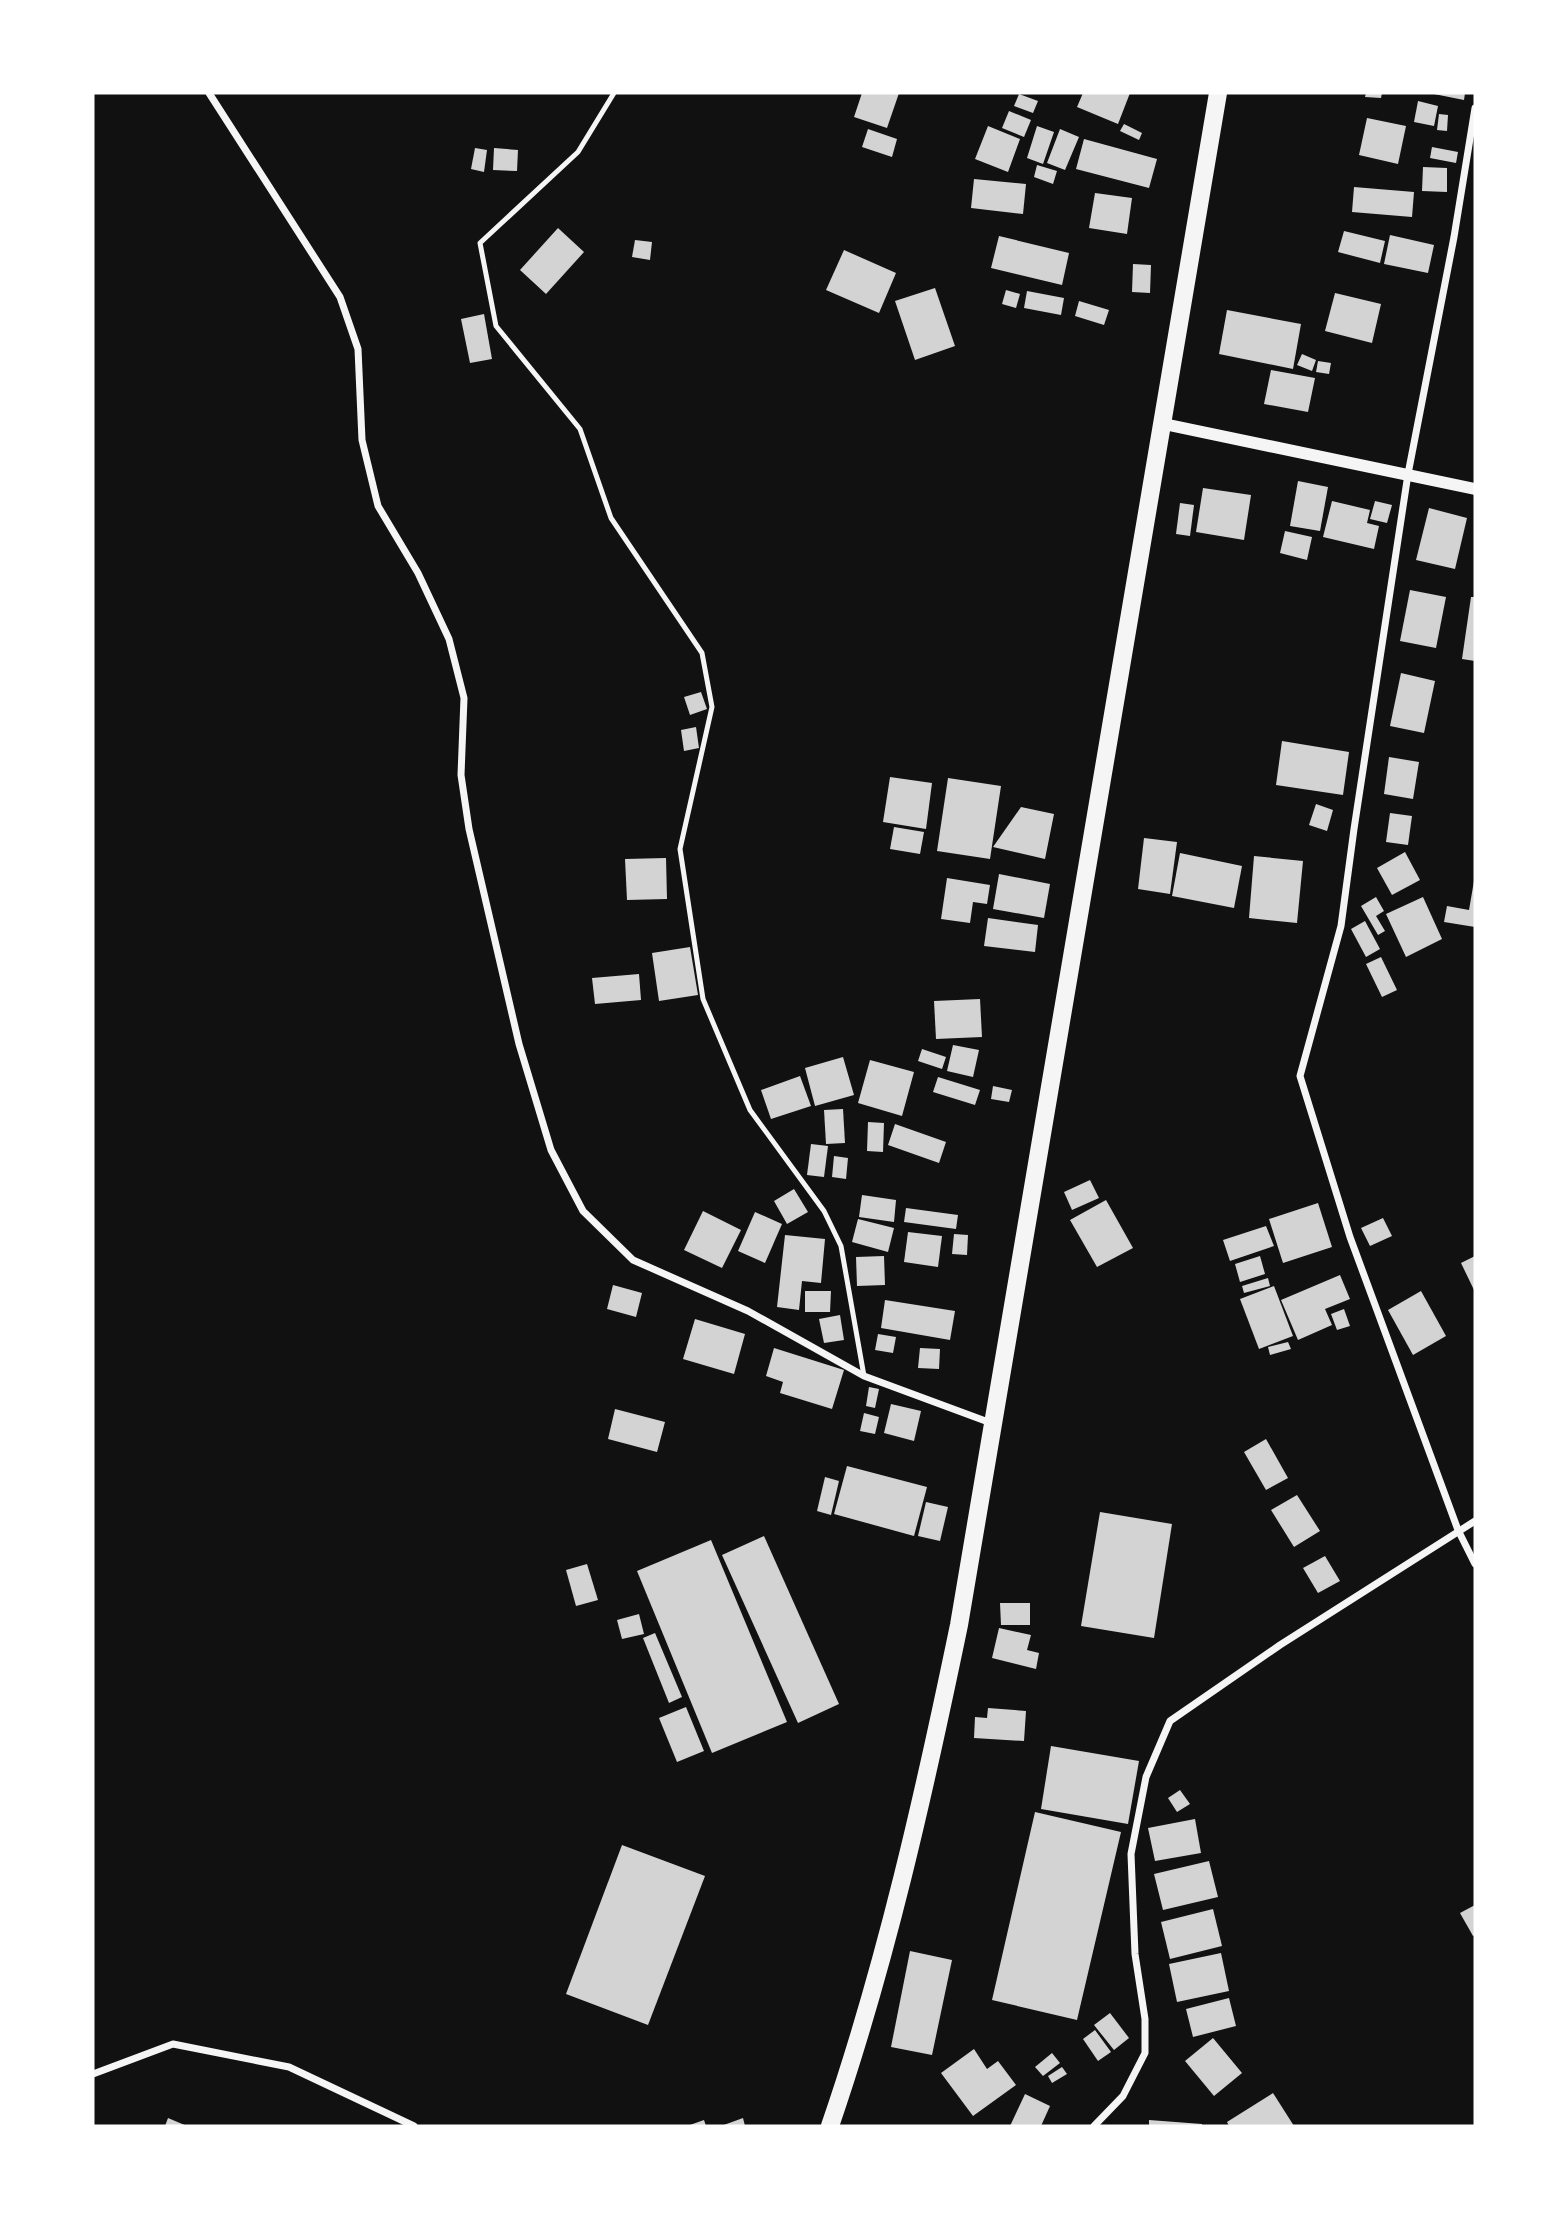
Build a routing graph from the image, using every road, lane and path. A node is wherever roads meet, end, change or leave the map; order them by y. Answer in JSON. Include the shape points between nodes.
{"nodes":[{"id":1,"x":209,"y":93,"type":"edge"},
{"id":2,"x":614,"y":93,"type":"edge"},
{"id":3,"x":1218,"y":93,"type":"edge"},
{"id":4,"x":1475,"y":108,"type":"edge"},
{"id":5,"x":1164,"y":424,"type":"junction"},
{"id":6,"x":1408,"y":474,"type":"junction"},
{"id":7,"x":1475,"y":489,"type":"edge"},
{"id":8,"x":864,"y":1376,"type":"junction"},
{"id":9,"x":995,"y":1424,"type":"junction"},
{"id":10,"x":1475,"y":1521,"type":"edge"},
{"id":11,"x":1458,"y":1530,"type":"junction"},
{"id":12,"x":1475,"y":1564,"type":"edge"},
{"id":13,"x":93,"y":2074,"type":"edge"},
{"id":14,"x":414,"y":2126,"type":"edge"},
{"id":15,"x":830,"y":2126,"type":"edge"},
{"id":16,"x":1094,"y":2126,"type":"edge"}],
"edges":[{"from":1,"to":8,"type":"street","via":[[340,297],[358,349],[362,440],[378,506],[418,573],[449,639],[464,698],[461,775],[468,829],[519,1044],[551,1150],[583,1211],[633,1260],[748,1311]]},
{"from":2,"to":8,"type":"lane","via":[[578,152],[480,243],[482,255],[496,326],[580,429],[611,518],[702,653],[712,707],[680,849],[703,999],[750,1110],[824,1211],[841,1246]]},
{"from":3,"to":5,"type":"main road"},
{"from":4,"to":6,"type":"street"},
{"from":5,"to":6,"type":"street"},
{"from":5,"to":9,"type":"main road"},
{"from":6,"to":7,"type":"street"},
{"from":6,"to":11,"type":"street","via":[[1342,926],[1300,1076],[1350,1237]]},
{"from":8,"to":9,"type":"street"},
{"from":9,"to":15,"type":"main road","via":[[933,1754],[881,1958]]},
{"from":10,"to":11,"type":"street"},
{"from":11,"to":12,"type":"street"},
{"from":11,"to":16,"type":"street","via":[[1170,1721],[1146,1777],[1130,1854],[1145,2053],[1123,2096]]},
{"from":13,"to":14,"type":"street","via":[[173,2044],[289,2067]]}]}
